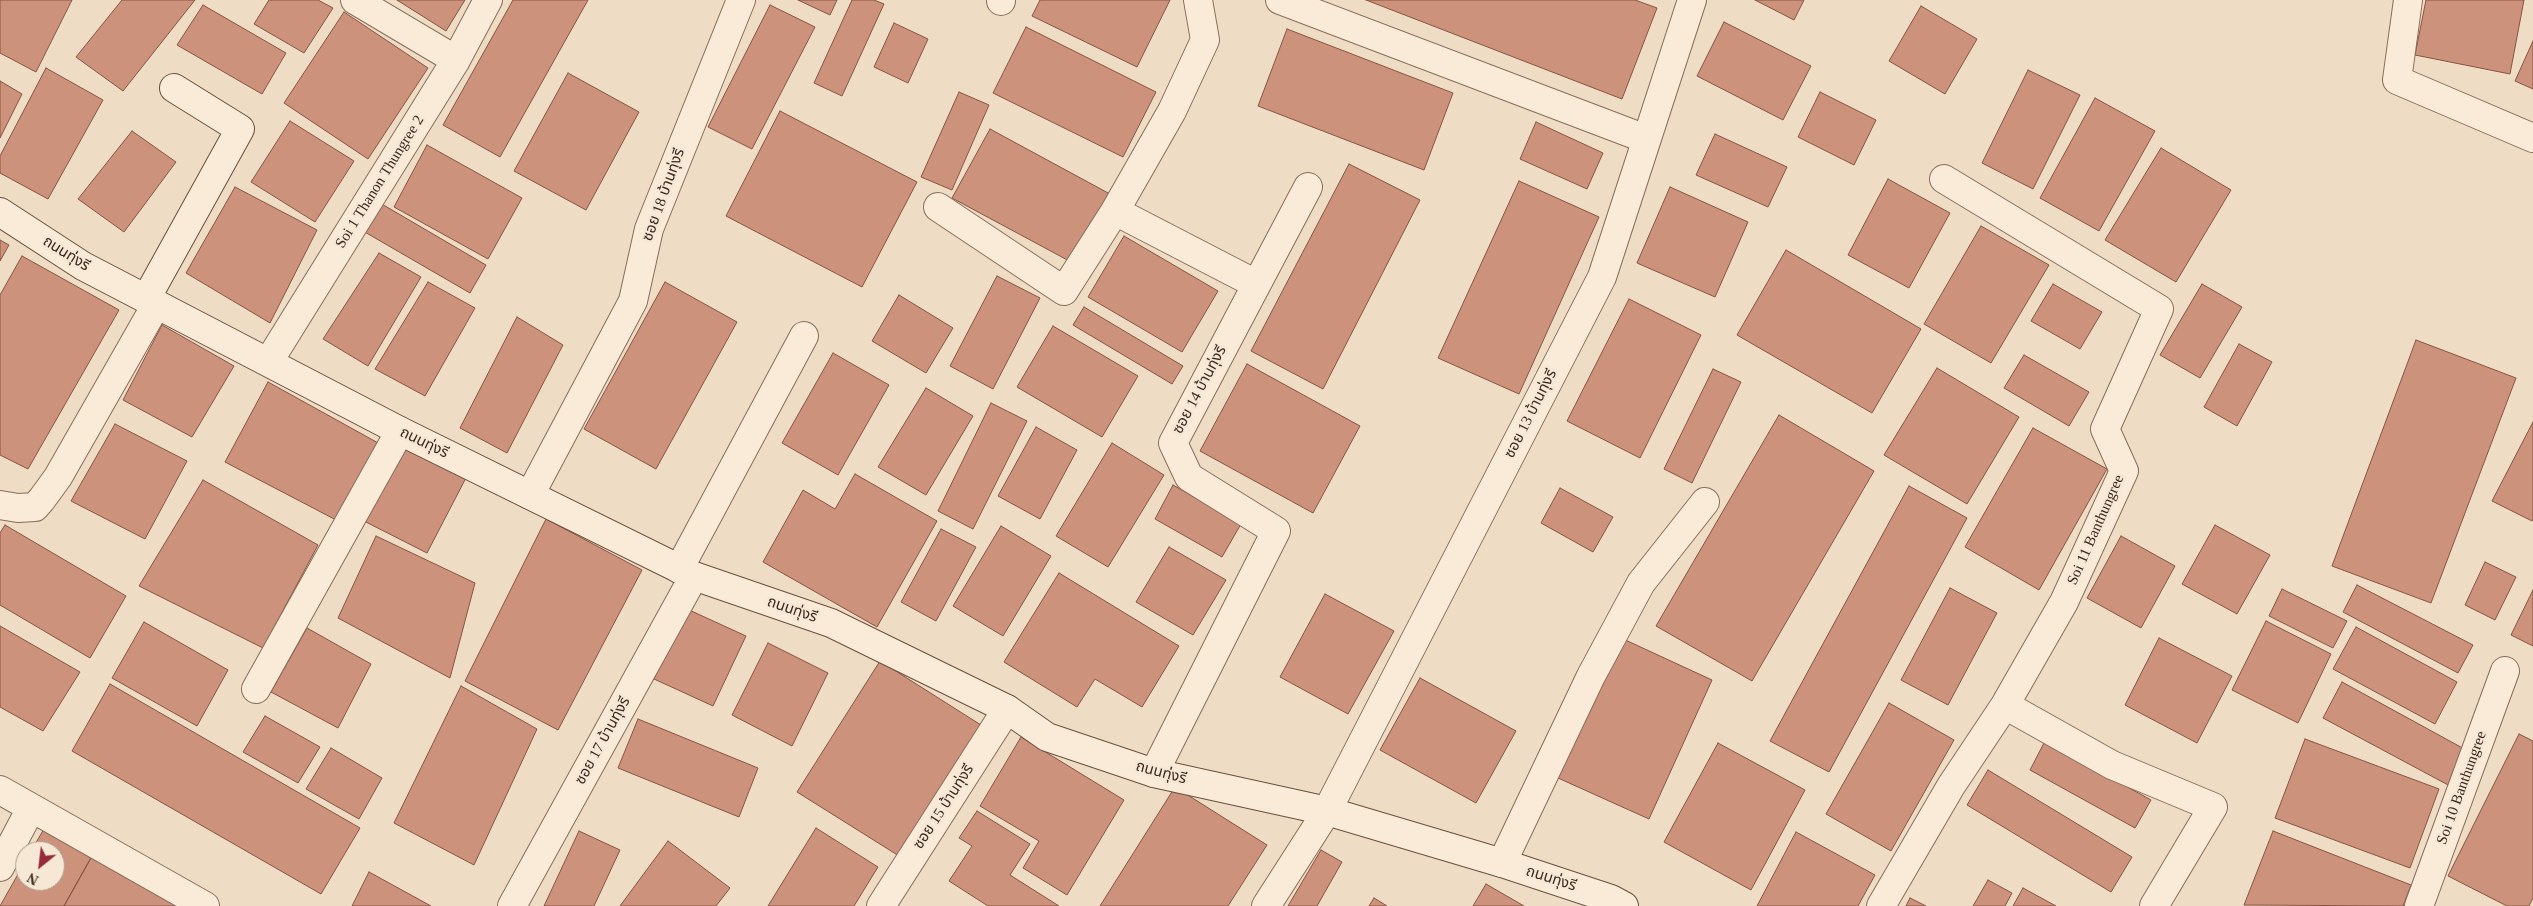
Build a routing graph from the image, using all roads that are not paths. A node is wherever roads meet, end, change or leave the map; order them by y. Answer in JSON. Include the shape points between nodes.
{"nodes":[{"id":1,"x":355,"y":0,"type":"edge"},
{"id":2,"x":488,"y":0,"type":"edge"},
{"id":3,"x":742,"y":0,"type":"edge"},
{"id":4,"x":1198,"y":0,"type":"edge"},
{"id":5,"x":1280,"y":0,"type":"edge"},
{"id":6,"x":1692,"y":0,"type":"edge"},
{"id":7,"x":2408,"y":0,"type":"edge"},
{"id":8,"x":456,"y":60,"type":"junction"},
{"id":9,"x":174,"y":88,"type":"dead end"},
{"id":10,"x":2533,"y":138,"type":"edge"},
{"id":11,"x":1646,"y":140,"type":"junction"},
{"id":12,"x":1944,"y":178,"type":"dead end"},
{"id":13,"x":1308,"y":187,"type":"dead end"},
{"id":14,"x":938,"y":207,"type":"dead end"},
{"id":15,"x":1116,"y":211,"type":"junction"},
{"id":16,"x":0,"y":212,"type":"edge"},
{"id":17,"x":1256,"y":284,"type":"junction"},
{"id":18,"x":151,"y":302,"type":"junction"},
{"id":19,"x":804,"y":336,"type":"dead end"},
{"id":20,"x":269,"y":361,"type":"junction"},
{"id":21,"x":400,"y":431,"type":"junction"},
{"id":22,"x":530,"y":494,"type":"junction"},
{"id":23,"x":1706,"y":502,"type":"dead end"},
{"id":24,"x":0,"y":504,"type":"edge"},
{"id":25,"x":687,"y":572,"type":"junction"},
{"id":26,"x":2505,"y":671,"type":"dead end"},
{"id":27,"x":256,"y":689,"type":"dead end"},
{"id":28,"x":2005,"y":705,"type":"junction"},
{"id":29,"x":1007,"y":709,"type":"junction"},
{"id":30,"x":1154,"y":773,"type":"junction"},
{"id":31,"x":0,"y":790,"type":"edge"},
{"id":32,"x":31,"y":808,"type":"junction"},
{"id":33,"x":1328,"y":811,"type":"junction"},
{"id":34,"x":1502,"y":863,"type":"junction"},
{"id":35,"x":0,"y":867,"type":"edge"},
{"id":36,"x":1610,"y":903,"type":"edge"},
{"id":37,"x":205,"y":906,"type":"edge"},
{"id":38,"x":512,"y":906,"type":"edge"},
{"id":39,"x":881,"y":906,"type":"edge"},
{"id":40,"x":1266,"y":906,"type":"edge"},
{"id":41,"x":1881,"y":906,"type":"edge"},
{"id":42,"x":2154,"y":906,"type":"edge"},
{"id":43,"x":2419,"y":906,"type":"edge"}],
"edges":[{"from":1,"to":8,"type":"street"},
{"from":2,"to":8,"type":"street","name":"Soi 1 Thanon Thungree 2"},
{"from":3,"to":22,"type":"street","name":"ซอย 18 บ้านทุ่งรี","via":[[649,229],[633,300]]},
{"from":4,"to":15,"type":"street","via":[[1205,40],[1172,111]]},
{"from":5,"to":11,"type":"street"},
{"from":6,"to":11,"type":"street","name":"ซอย 13 บ้านทุ่งรี"},
{"from":7,"to":10,"type":"street","via":[[2397,80]]},
{"from":8,"to":20,"type":"street","name":"Soi 1 Thanon Thungree 2"},
{"from":9,"to":18,"type":"street","via":[[240,129]]},
{"from":11,"to":33,"type":"street","name":"ซอย 13 บ้านทุ่งรี","via":[[1602,277]]},
{"from":12,"to":28,"type":"street","name":"Soi 11 Banthungree","via":[[2159,309],[2105,429],[2124,471],[2064,602]]},
{"from":13,"to":17,"type":"street","name":"ซอย 14 บ้านทุ่งรี"},
{"from":14,"to":15,"type":"street","via":[[1064,291]]},
{"from":15,"to":17,"type":"street"},
{"from":16,"to":18,"type":"street","name":"ถนนทุ่งรี","via":[[83,266]]},
{"from":17,"to":30,"type":"street","name":"ซอย 14 บ้านทุ่งรี","via":[[1173,443],[1189,477],[1276,531]]},
{"from":18,"to":20,"type":"street","name":"ถนนทุ่งรี"},
{"from":18,"to":24,"type":"street","via":[[58,477],[42,499],[35,507]]},
{"from":19,"to":25,"type":"street","name":"ซอย 17 บ้านทุ่งรี"},
{"from":20,"to":21,"type":"street","name":"ถนนทุ่งรี"},
{"from":21,"to":22,"type":"street","name":"ถนนทุ่งรี"},
{"from":21,"to":27,"type":"street"},
{"from":22,"to":25,"type":"street","name":"ถนนทุ่งรี"},
{"from":23,"to":34,"type":"street","via":[[1642,583],[1591,676]]},
{"from":25,"to":29,"type":"street","name":"ถนนทุ่งรี","via":[[831,623]]},
{"from":25,"to":38,"type":"street","name":"ซอย 17 บ้านทุ่งรี"},
{"from":26,"to":43,"type":"street","name":"Soi 10 Banthungree"},
{"from":28,"to":41,"type":"street","name":"Soi 11 Banthungree","via":[[1951,786]]},
{"from":28,"to":42,"type":"street","via":[[2112,765],[2213,807]]},
{"from":29,"to":30,"type":"street","name":"ถนนทุ่งรี","via":[[1047,737]]},
{"from":29,"to":39,"type":"street","name":"ซอย 15 บ้านทุ่งรี"},
{"from":30,"to":33,"type":"street","name":"ถนนทุ่งรี"},
{"from":31,"to":32,"type":"street"},
{"from":32,"to":35,"type":"street"},
{"from":32,"to":37,"type":"street"},
{"from":33,"to":34,"type":"street","name":"ถนนทุ่งรี"},
{"from":33,"to":40,"type":"street","name":"ซอย 13 บ้านทุ่งรี"},
{"from":34,"to":36,"type":"street","name":"ถนนทุ่งรี"}]}
